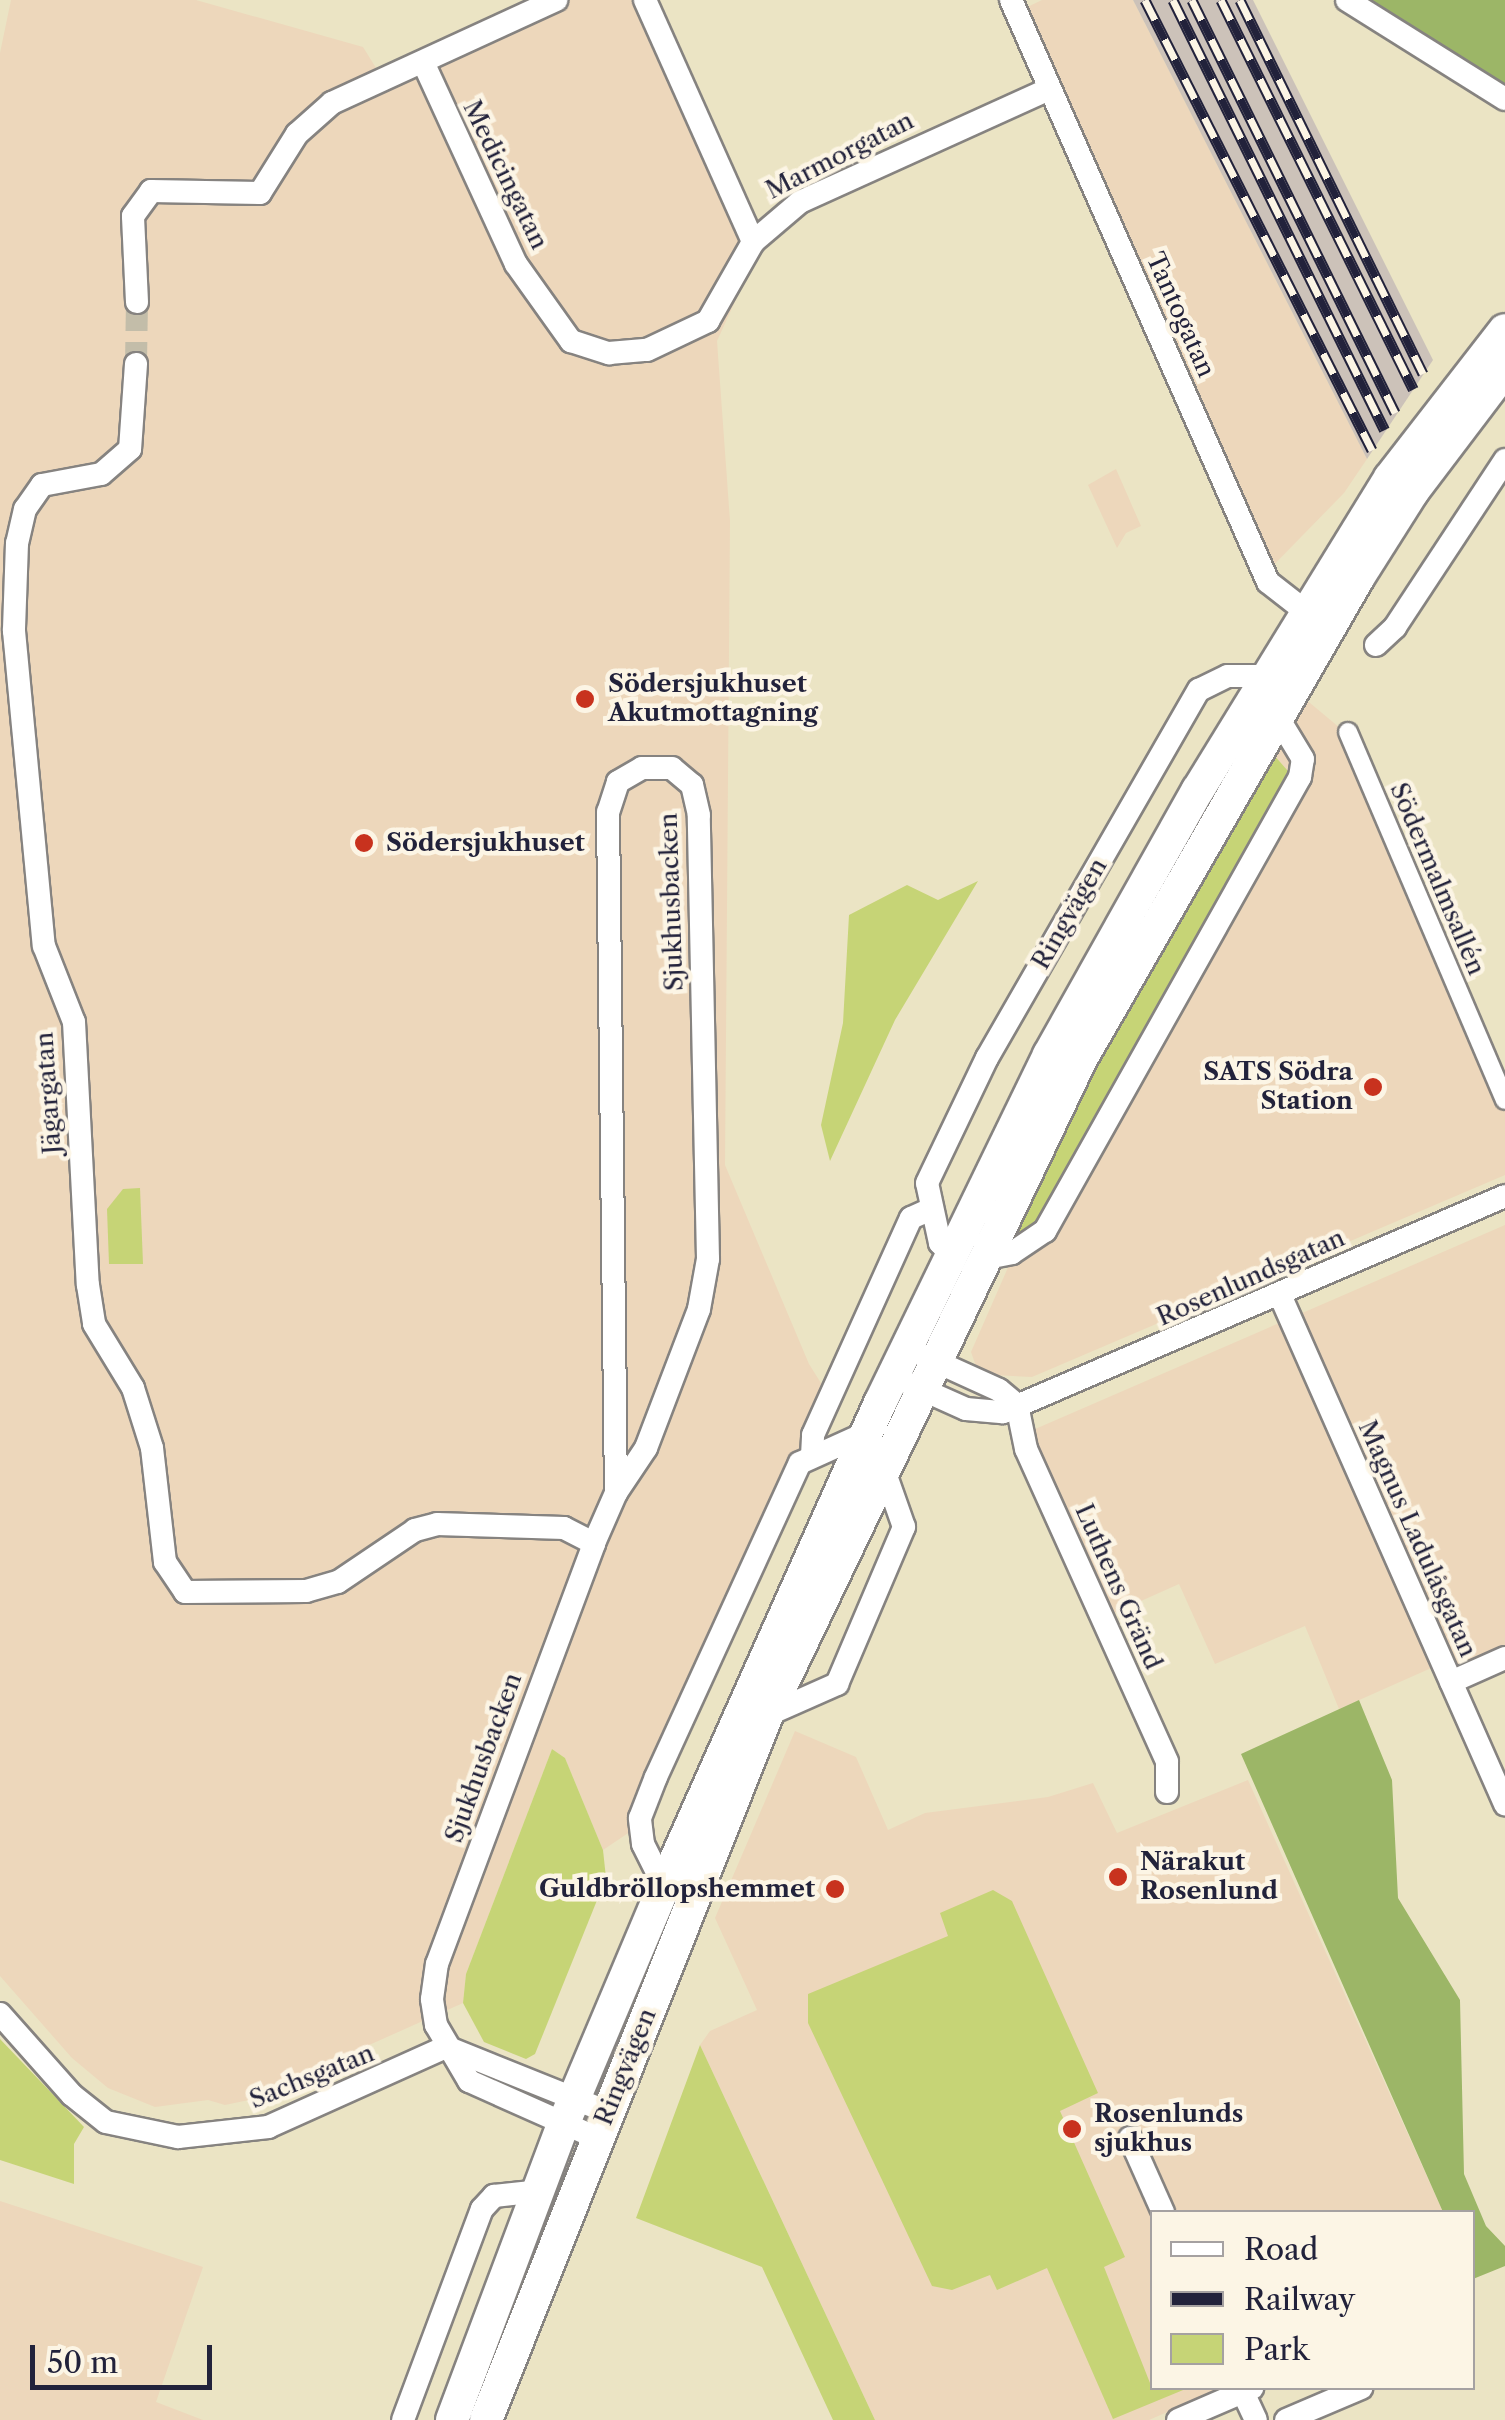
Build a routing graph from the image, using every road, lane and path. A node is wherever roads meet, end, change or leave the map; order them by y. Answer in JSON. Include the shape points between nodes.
{"nodes":[{"id":1,"x":556,"y":0,"type":"edge"},
{"id":2,"x":645,"y":0,"type":"edge"},
{"id":3,"x":1012,"y":0,"type":"edge"},
{"id":4,"x":1347,"y":0,"type":"edge"},
{"id":5,"x":423,"y":62,"type":"junction"},
{"id":6,"x":1050,"y":88,"type":"junction"},
{"id":7,"x":1505,"y":99,"type":"edge"},
{"id":8,"x":753,"y":242,"type":"junction"},
{"id":9,"x":137,"y":302,"type":"tunnel mouth"},
{"id":10,"x":1505,"y":330,"type":"edge"},
{"id":11,"x":647,"y":350,"type":"joint"},
{"id":12,"x":136,"y":364,"type":"tunnel mouth"},
{"id":13,"x":1505,"y":370,"type":"edge"},
{"id":14,"x":1505,"y":460,"type":"edge"},
{"id":15,"x":1318,"y":621,"type":"junction"},
{"id":16,"x":1376,"y":644,"type":"dead end"},
{"id":17,"x":1270,"y":676,"type":"junction"},
{"id":18,"x":1278,"y":716,"type":"junction"},
{"id":19,"x":1348,"y":732,"type":"dead end"},
{"id":20,"x":1505,"y":1100,"type":"edge"},
{"id":21,"x":1505,"y":1196,"type":"edge"},
{"id":22,"x":929,"y":1210,"type":"junction"},
{"id":23,"x":952,"y":1255,"type":"junction"},
{"id":24,"x":986,"y":1258,"type":"junction"},
{"id":25,"x":1280,"y":1295,"type":"junction"},
{"id":26,"x":901,"y":1362,"type":"junction"},
{"id":27,"x":932,"y":1377,"type":"junction"},
{"id":28,"x":1017,"y":1405,"type":"junction"},
{"id":29,"x":866,"y":1433,"type":"junction"},
{"id":30,"x":812,"y":1456,"type":"junction"},
{"id":31,"x":885,"y":1473,"type":"junction"},
{"id":32,"x":616,"y":1493,"type":"junction"},
{"id":33,"x":594,"y":1543,"type":"junction"},
{"id":34,"x":1505,"y":1658,"type":"edge"},
{"id":35,"x":1451,"y":1682,"type":"junction"},
{"id":36,"x":767,"y":1716,"type":"junction"},
{"id":37,"x":1167,"y":1792,"type":"dead end"},
{"id":38,"x":1505,"y":1804,"type":"edge"},
{"id":39,"x":664,"y":1886,"type":"junction"},
{"id":40,"x":0,"y":2014,"type":"edge"},
{"id":41,"x":446,"y":2047,"type":"junction"},
{"id":42,"x":569,"y":2112,"type":"junction"},
{"id":43,"x":603,"y":2125,"type":"junction"},
{"id":44,"x":1130,"y":2138,"type":"dead end"},
{"id":45,"x":538,"y":2191,"type":"junction"},
{"id":46,"x":1162,"y":2210,"type":"edge"},
{"id":47,"x":1244,"y":2390,"type":"edge"},
{"id":48,"x":1246,"y":2390,"type":"edge"},
{"id":49,"x":1356,"y":2390,"type":"edge"},
{"id":50,"x":403,"y":2420,"type":"edge"},
{"id":51,"x":452,"y":2420,"type":"edge"},
{"id":52,"x":486,"y":2420,"type":"edge"},
{"id":53,"x":1178,"y":2420,"type":"edge"},
{"id":54,"x":1256,"y":2420,"type":"edge"},
{"id":55,"x":1286,"y":2420,"type":"edge"}],
"edges":[{"from":1,"to":5,"type":"street"},
{"from":2,"to":8,"type":"street"},
{"from":3,"to":6,"type":"street","name":"Tantogatan"},
{"from":4,"to":7,"type":"street"},
{"from":5,"to":9,"type":"street","via":[[332,102],[296,134],[260,194],[151,191],[134,216]]},
{"from":5,"to":11,"type":"street","name":"Medicingatan","via":[[502,241],[572,341],[609,353]]},
{"from":6,"to":8,"type":"street","name":"Marmorgatan","via":[[800,202]]},
{"from":6,"to":15,"type":"street","name":"Tantogatan","via":[[1268,582]]},
{"from":8,"to":11,"type":"street","name":"Marmorgatan","via":[[708,321]]},
{"from":10,"to":15,"type":"main road","name":"Ringvägen","via":[[1390,478]]},
{"from":12,"to":33,"type":"street","name":"Jägargatan","via":[[130,449],[101,474],[42,485],[26,510],[16,543],[14,631],[44,946],[74,1022],[94,1324],[133,1388],[152,1448],[171,1577],[185,1592],[306,1591],[338,1582],[415,1530],[438,1524],[564,1528]]},
{"from":13,"to":15,"type":"main road","name":"Ringvägen"},
{"from":14,"to":16,"type":"street"},
{"from":15,"to":17,"type":"main road","name":"Ringvägen"},
{"from":15,"to":18,"type":"main road","name":"Ringvägen"},
{"from":17,"to":22,"type":"street","name":"Ringvägen","via":[[1228,676],[1198,690],[988,1058],[927,1183]]},
{"from":17,"to":23,"type":"main road","name":"Ringvägen","via":[[1110,941]]},
{"from":18,"to":24,"type":"main road","name":"Ringvägen","via":[[1128,967]]},
{"from":18,"to":24,"type":"street","via":[[1303,760],[1300,777],[1045,1231],[1012,1253]]},
{"from":19,"to":20,"type":"street","name":"Södermalmsallén"},
{"from":21,"to":25,"type":"street","name":"Rosenlundsgatan"},
{"from":22,"to":23,"type":"street","via":[[940,1243]]},
{"from":22,"to":30,"type":"street","name":"Ringvägen","via":[[912,1218],[813,1435]]},
{"from":23,"to":26,"type":"main road","name":"Ringvägen"},
{"from":24,"to":27,"type":"main road","name":"Ringvägen"},
{"from":25,"to":28,"type":"street","name":"Rosenlundsgatan"},
{"from":25,"to":35,"type":"street","name":"Magnus Ladulåsgatan"},
{"from":26,"to":27,"type":"street","name":"Rosenlundsgatan"},
{"from":26,"to":29,"type":"main road","name":"Ringvägen"},
{"from":27,"to":28,"type":"street","name":"Rosenlundsgatan"},
{"from":27,"to":28,"type":"street","name":"Rosenlundsgatan","via":[[978,1412]]},
{"from":27,"to":31,"type":"main road","name":"Ringvägen"},
{"from":28,"to":37,"type":"street","name":"Luthens Gränd","via":[[1026,1449],[1167,1762]]},
{"from":29,"to":30,"type":"street"},
{"from":29,"to":39,"type":"main road","name":"Ringvägen"},
{"from":30,"to":39,"type":"street","name":"Ringvägen","via":[[800,1463],[640,1818],[643,1844]]},
{"from":31,"to":36,"type":"main road","name":"Ringvägen"},
{"from":31,"to":36,"type":"street","via":[[904,1527],[837,1684]]},
{"from":32,"to":32,"type":"street","name":"Sjukhusbacken","via":[[646,1448],[698,1309],[708,1259],[699,814],[692,784],[672,768],[642,768],[618,782],[608,812]]},
{"from":32,"to":33,"type":"street","name":"Sjukhusbacken"},
{"from":33,"to":41,"type":"street","name":"Sjukhusbacken","via":[[438,1964],[432,1998]]},
{"from":34,"to":35,"type":"street"},
{"from":35,"to":38,"type":"street","name":"Magnus Ladulåsgatan"},
{"from":36,"to":43,"type":"main road","name":"Ringvägen"},
{"from":39,"to":42,"type":"main road","name":"Ringvägen"},
{"from":40,"to":41,"type":"street","name":"Sachsgatan","via":[[72,2095],[106,2122],[178,2138],[268,2127]]},
{"from":41,"to":42,"type":"street","name":"Sjukhusbacken","via":[[482,2092]]},
{"from":42,"to":43,"type":"street","name":"Sjukhusbacken"},
{"from":42,"to":45,"type":"main road","name":"Ringvägen"},
{"from":43,"to":52,"type":"main road","name":"Ringvägen"},
{"from":44,"to":46,"type":"street"},
{"from":45,"to":50,"type":"street","via":[[494,2196],[482,2209]]},
{"from":45,"to":51,"type":"main road","name":"Ringvägen"},
{"from":47,"to":53,"type":"street"},
{"from":48,"to":54,"type":"street"},
{"from":49,"to":55,"type":"street"}]}
